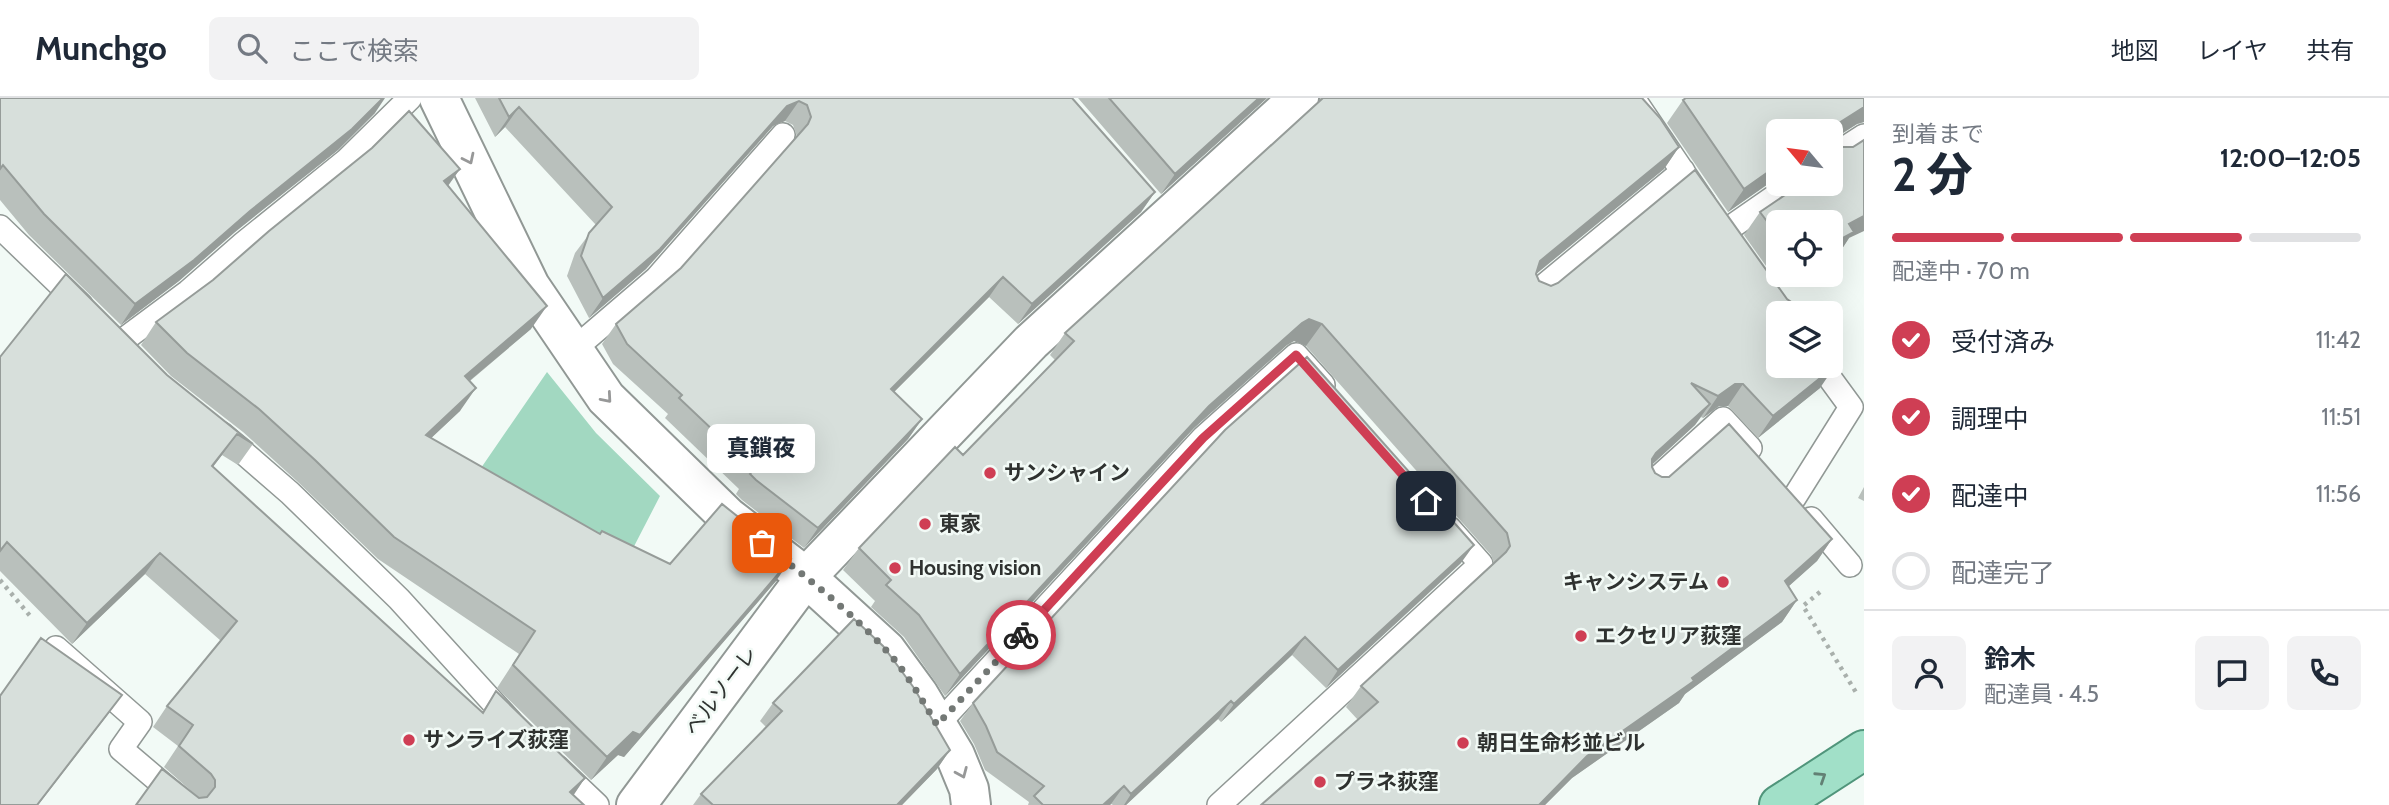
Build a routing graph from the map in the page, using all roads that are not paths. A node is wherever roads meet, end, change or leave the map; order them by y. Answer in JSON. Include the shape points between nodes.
{"nodes":[{"id":1,"x":410,"y":98,"type":"edge"},
{"id":2,"x":439,"y":98,"type":"edge"},
{"id":3,"x":1299,"y":98,"type":"edge"},
{"id":4,"x":1640,"y":101,"type":"edge"},
{"id":5,"x":783,"y":135,"type":"edge"},
{"id":6,"x":1864,"y":136,"type":"edge"},
{"id":7,"x":1843,"y":150,"type":"edge"},
{"id":8,"x":1683,"y":171,"type":"junction"},
{"id":9,"x":1776,"y":196,"type":"edge"},
{"id":10,"x":0,"y":227,"type":"edge"},
{"id":11,"x":1724,"y":232,"type":"junction"},
{"id":12,"x":1738,"y":252,"type":"edge"},
{"id":13,"x":1534,"y":294,"type":"edge"},
{"id":14,"x":118,"y":344,"type":"junction"},
{"id":15,"x":573,"y":350,"type":"junction"},
{"id":16,"x":136,"y":361,"type":"edge"},
{"id":17,"x":1830,"y":378,"type":"edge"},
{"id":18,"x":1333,"y":397,"type":"edge"},
{"id":19,"x":203,"y":418,"type":"edge"},
{"id":20,"x":1650,"y":485,"type":"edge"},
{"id":21,"x":1794,"y":498,"type":"junction"},
{"id":22,"x":1435,"y":512,"type":"edge"},
{"id":23,"x":1850,"y":565,"type":"road end"},
{"id":24,"x":806,"y":577,"type":"junction"},
{"id":25,"x":56,"y":648,"type":"edge"},
{"id":26,"x":937,"y":725,"type":"junction"},
{"id":27,"x":1864,"y":750,"type":"edge"},
{"id":28,"x":187,"y":805,"type":"edge"},
{"id":29,"x":597,"y":805,"type":"edge"},
{"id":30,"x":636,"y":805,"type":"edge"},
{"id":31,"x":971,"y":805,"type":"edge"},
{"id":32,"x":1219,"y":805,"type":"edge"},
{"id":33,"x":1779,"y":805,"type":"edge"}],
"edges":[{"from":1,"to":14,"type":"lane","via":[[347,160]]},
{"from":2,"to":15,"type":"street","one_way":true,"via":[[530,286]]},
{"from":3,"to":24,"type":"street","name":"ベルソーレ","via":[[1157,210]]},
{"from":4,"to":8,"type":"lane"},
{"from":5,"to":15,"type":"lane","via":[[656,279]]},
{"from":6,"to":7,"type":"lane"},
{"from":8,"to":11,"type":"lane"},
{"from":8,"to":13,"type":"lane"},
{"from":9,"to":11,"type":"lane"},
{"from":10,"to":14,"type":"lane"},
{"from":11,"to":12,"type":"lane"},
{"from":14,"to":16,"type":"lane"},
{"from":15,"to":24,"type":"street","one_way":true,"via":[[606,398],[728,517]]},
{"from":17,"to":21,"type":"lane","via":[[1852,407]]},
{"from":18,"to":26,"type":"lane","via":[[1296,355],[1203,438]]},
{"from":19,"to":29,"type":"lane","via":[[290,493],[399,599],[491,702]]},
{"from":20,"to":21,"type":"lane","via":[[1723,419]]},
{"from":21,"to":23,"type":"lane"},
{"from":22,"to":32,"type":"lane","via":[[1481,564]]},
{"from":24,"to":26,"type":"street","via":[[886,650]]},
{"from":24,"to":30,"type":"street","name":"ベルソーレ"},
{"from":25,"to":28,"type":"lane","via":[[140,722],[121,749]]},
{"from":26,"to":31,"type":"street","one_way":true,"via":[[955,755]]},
{"from":33,"to":27,"type":"main road","one_way":true}]}
